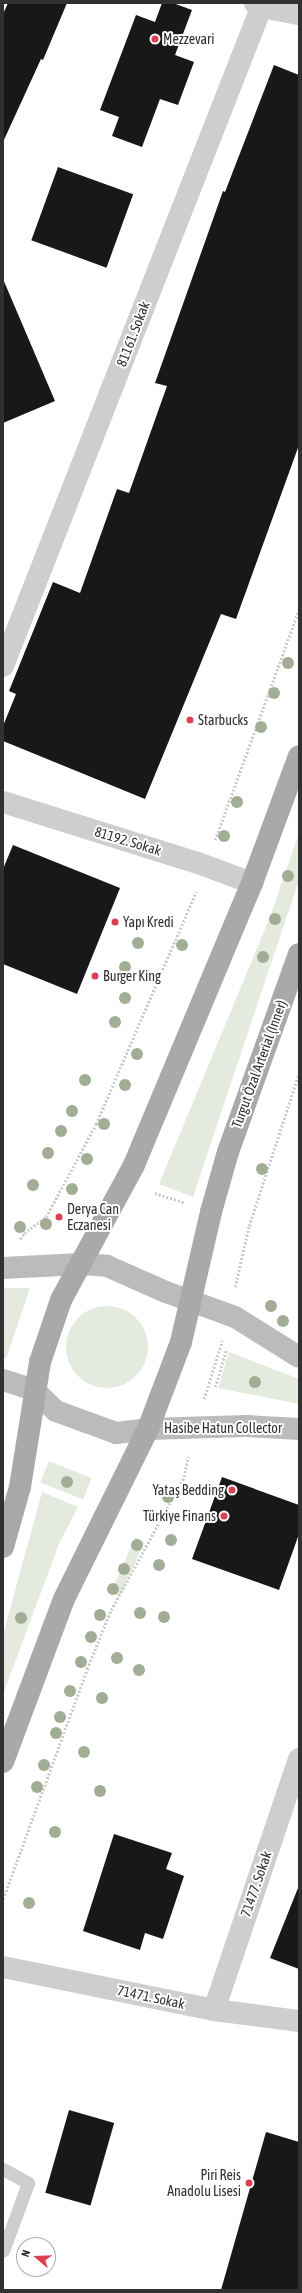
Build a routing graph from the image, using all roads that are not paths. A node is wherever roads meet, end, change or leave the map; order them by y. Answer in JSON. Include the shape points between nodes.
{"nodes":[{"id":1,"x":260,"y":4,"type":"edge"},
{"id":2,"x":299,"y":14,"type":"edge"},
{"id":3,"x":3,"y":666,"type":"edge"},
{"id":4,"x":299,"y":756,"type":"edge"},
{"id":5,"x":3,"y":802,"type":"edge"},
{"id":6,"x":252,"y":884,"type":"junction"},
{"id":7,"x":299,"y":954,"type":"edge"},
{"id":8,"x":81,"y":1264,"type":"junction"},
{"id":9,"x":3,"y":1268,"type":"edge"},
{"id":10,"x":192,"y":1301,"type":"junction"},
{"id":11,"x":299,"y":1358,"type":"edge"},
{"id":12,"x":3,"y":1380,"type":"edge"},
{"id":13,"x":34,"y":1390,"type":"junction"},
{"id":14,"x":148,"y":1429,"type":"junction"},
{"id":15,"x":299,"y":1429,"type":"edge"},
{"id":16,"x":3,"y":1547,"type":"edge"},
{"id":17,"x":299,"y":1759,"type":"edge"},
{"id":18,"x":3,"y":1762,"type":"edge"},
{"id":19,"x":3,"y":1966,"type":"edge"},
{"id":20,"x":214,"y":2010,"type":"junction"},
{"id":21,"x":299,"y":2021,"type":"edge"},
{"id":22,"x":3,"y":2169,"type":"edge"},
{"id":23,"x":3,"y":2251,"type":"edge"}],
"edges":[{"from":1,"to":2,"type":"street"},
{"from":1,"to":3,"type":"street","name":"81161. Sokak"},
{"from":4,"to":6,"type":"main road"},
{"from":5,"to":6,"type":"street","name":"81192. Sokak","via":[[198,863]]},
{"from":6,"to":8,"type":"main road","via":[[134,1165]]},
{"from":7,"to":10,"type":"main road","name":"Turgut Özal Arterial (Inner)","via":[[228,1152],[211,1212]]},
{"from":8,"to":9,"type":"main road"},
{"from":8,"to":10,"type":"main road","via":[[107,1266]]},
{"from":8,"to":13,"type":"main road","via":[[61,1300]]},
{"from":10,"to":11,"type":"main road","via":[[235,1317]]},
{"from":10,"to":14,"type":"main road","name":"Turgut Özal Arterial (Inner)","via":[[181,1342]]},
{"from":12,"to":13,"type":"main road"},
{"from":13,"to":14,"type":"main road","name":"Hasibe Hatun Collector","via":[[56,1411],[116,1433]]},
{"from":13,"to":16,"type":"main road","via":[[20,1487]]},
{"from":14,"to":15,"type":"main road","name":"Hasibe Hatun Collector","via":[[246,1426]]},
{"from":14,"to":18,"type":"main road","name":"Turgut Özal Arterial (Inner)","via":[[64,1599]]},
{"from":17,"to":20,"type":"street","name":"71477. Sokak"},
{"from":19,"to":20,"type":"street","name":"71471. Sokak"},
{"from":20,"to":21,"type":"street","name":"71471. Sokak"},
{"from":22,"to":23,"type":"lane","via":[[28,2183]]}]}
